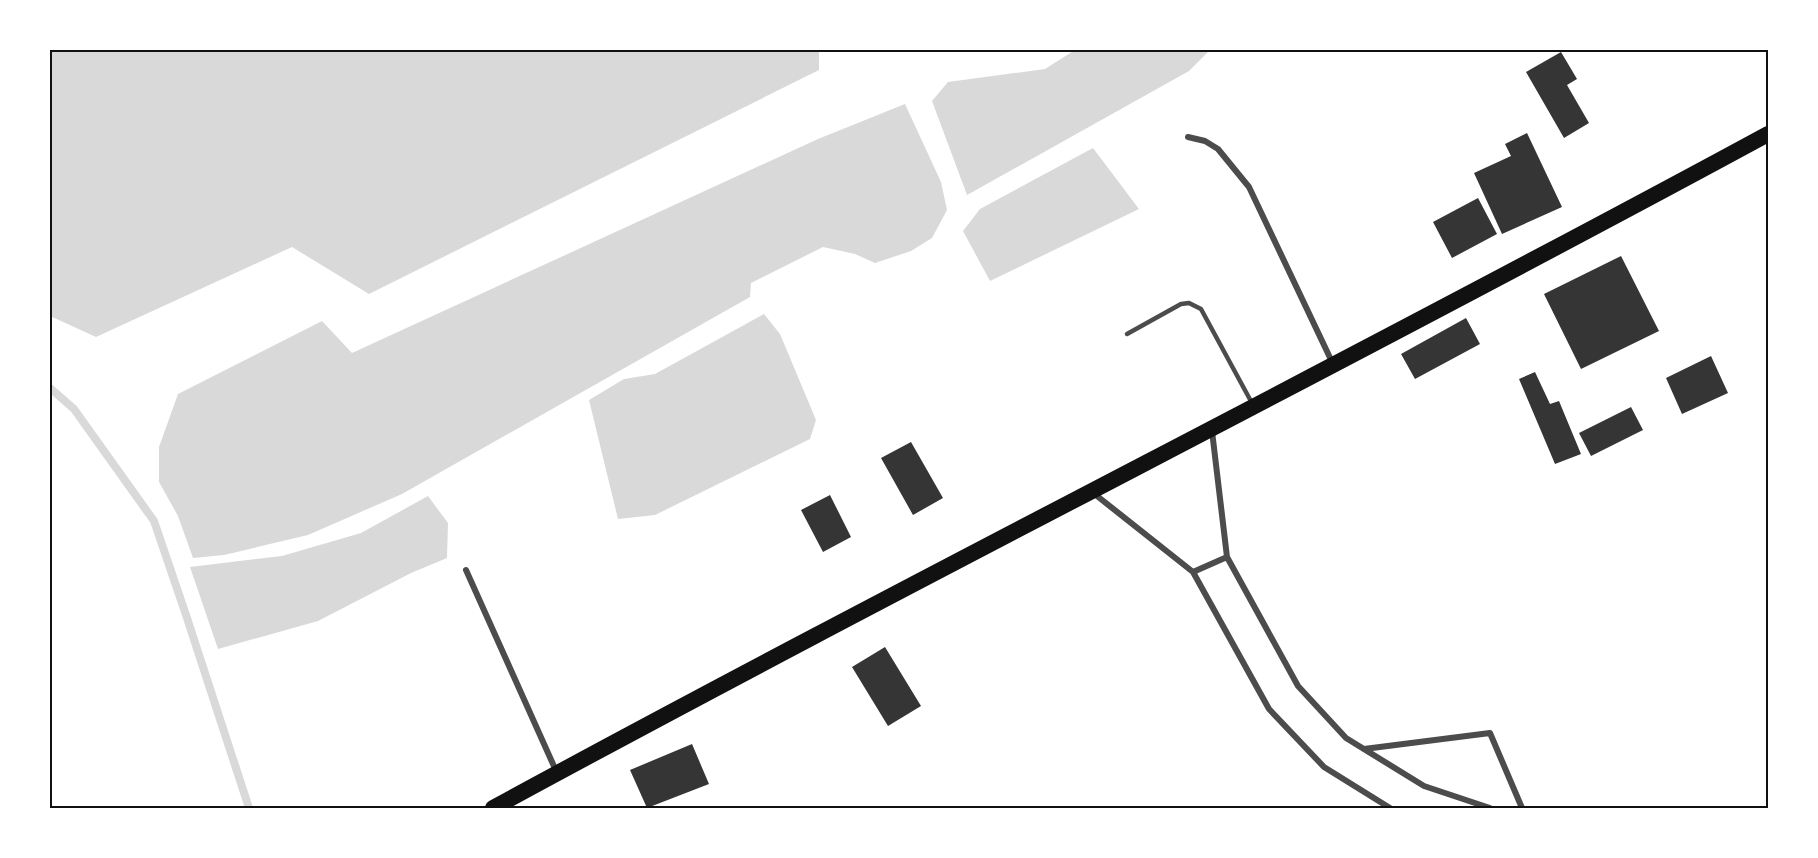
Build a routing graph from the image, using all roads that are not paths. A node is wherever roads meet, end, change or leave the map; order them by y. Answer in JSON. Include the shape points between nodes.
{"nodes":[{"id":1,"x":1768,"y":134,"type":"edge"},
{"id":2,"x":1188,"y":137,"type":"dead end"},
{"id":3,"x":1127,"y":334,"type":"dead end"},
{"id":4,"x":1333,"y":365,"type":"junction"},
{"id":5,"x":1254,"y":406,"type":"junction"},
{"id":6,"x":1212,"y":429,"type":"junction"},
{"id":7,"x":1091,"y":492,"type":"junction"},
{"id":8,"x":1227,"y":557,"type":"junction"},
{"id":9,"x":466,"y":570,"type":"dead end"},
{"id":10,"x":1193,"y":572,"type":"junction"},
{"id":11,"x":1364,"y":749,"type":"junction"},
{"id":12,"x":557,"y":774,"type":"junction"},
{"id":13,"x":493,"y":808,"type":"edge"},
{"id":14,"x":1390,"y":808,"type":"edge"},
{"id":15,"x":1490,"y":808,"type":"edge"},
{"id":16,"x":1522,"y":808,"type":"edge"}],
"edges":[{"from":1,"to":4,"type":"highway"},
{"from":2,"to":4,"type":"street","via":[[1218,149],[1249,188]]},
{"from":3,"to":5,"type":"lane","via":[[1181,304],[1201,309]]},
{"from":4,"to":5,"type":"highway"},
{"from":5,"to":6,"type":"highway"},
{"from":6,"to":7,"type":"highway"},
{"from":6,"to":8,"type":"street"},
{"from":7,"to":10,"type":"street"},
{"from":7,"to":12,"type":"highway"},
{"from":8,"to":10,"type":"street"},
{"from":8,"to":11,"type":"street","via":[[1298,686],[1346,738]]},
{"from":9,"to":12,"type":"street"},
{"from":10,"to":14,"type":"street","via":[[1269,709],[1324,767]]},
{"from":11,"to":15,"type":"street","via":[[1424,786]]},
{"from":11,"to":16,"type":"street","via":[[1491,733]]},
{"from":12,"to":13,"type":"highway"}]}
